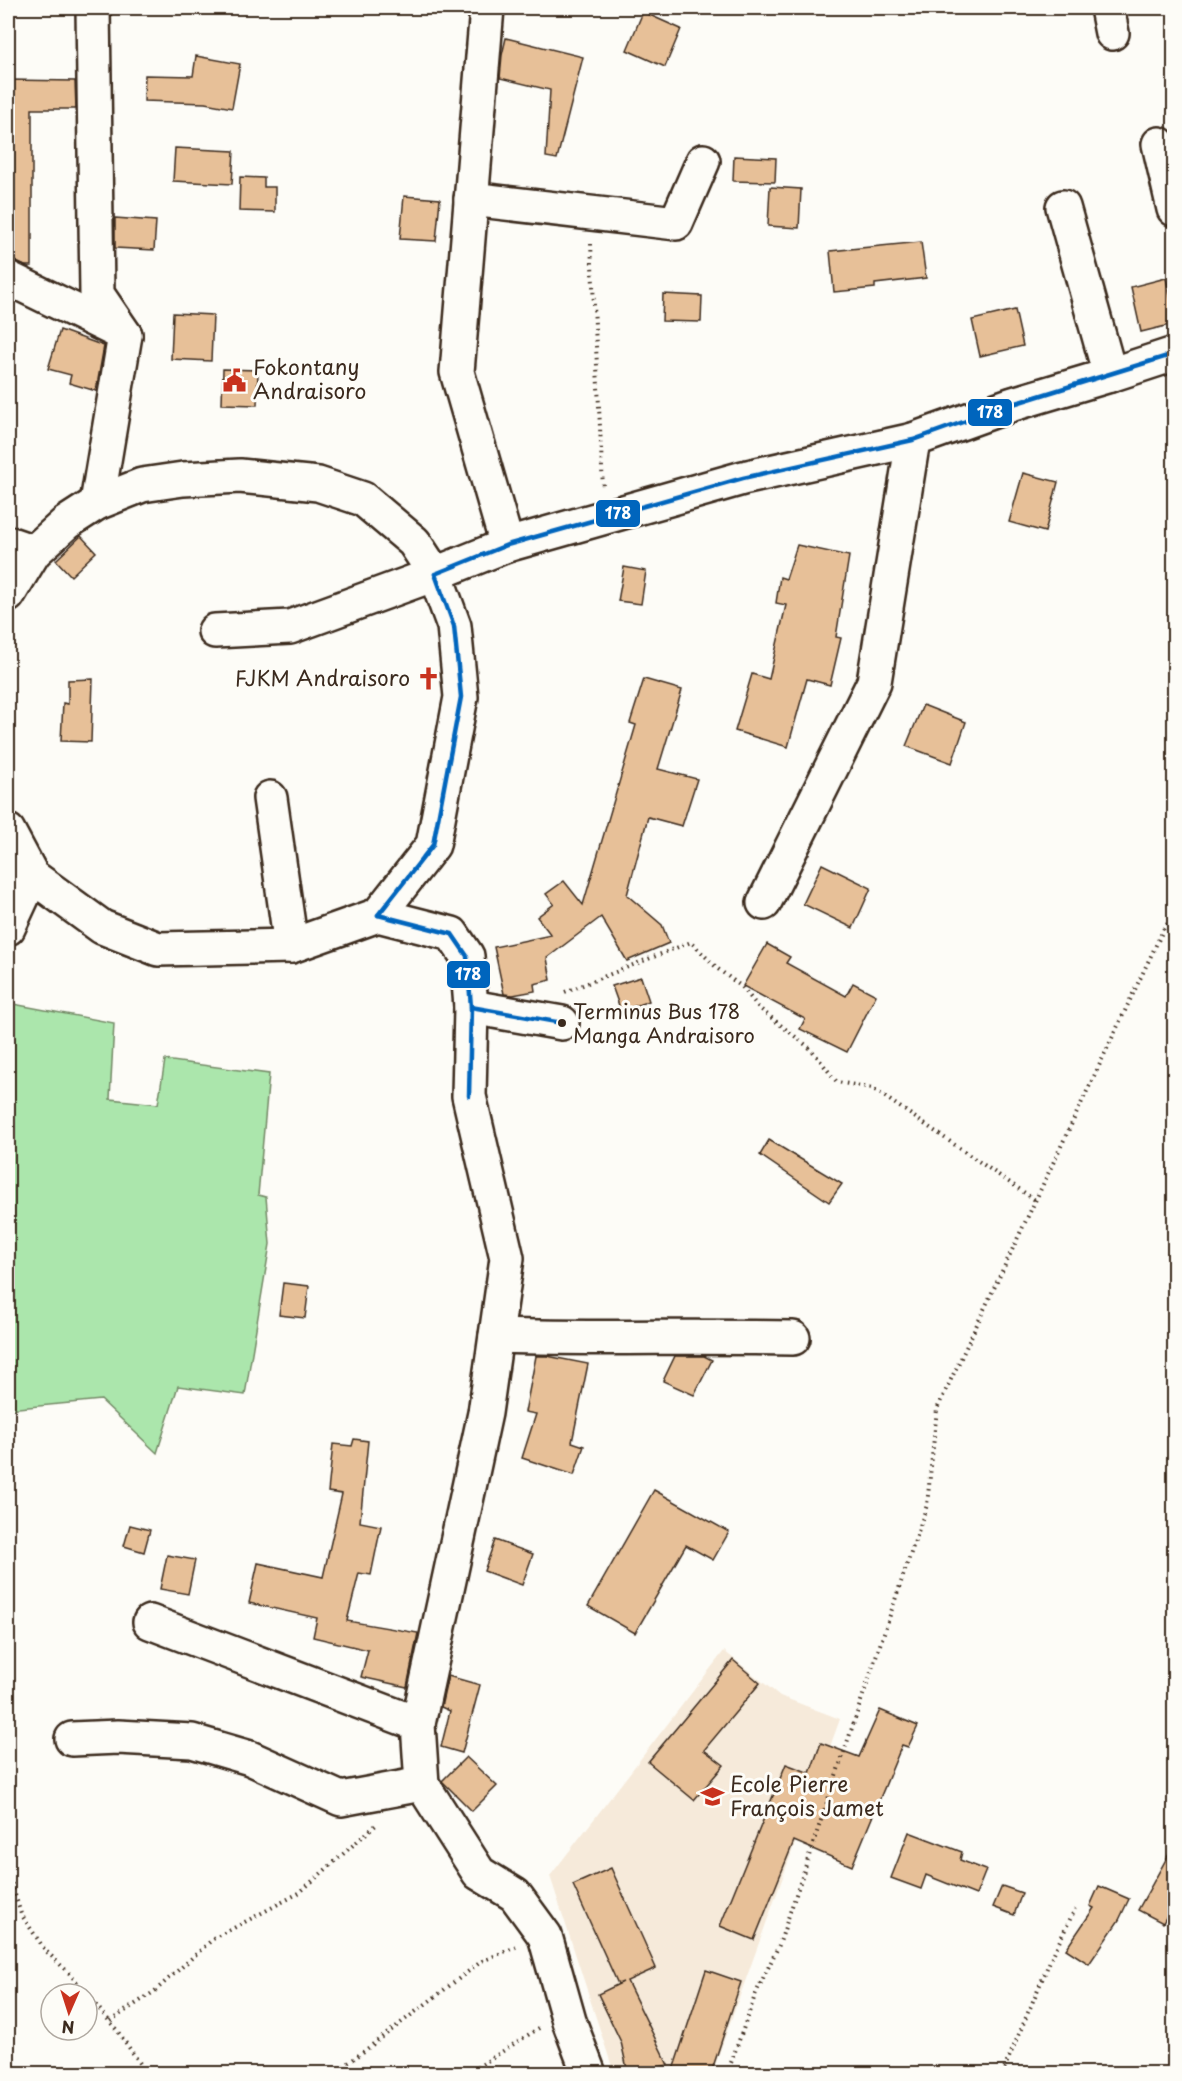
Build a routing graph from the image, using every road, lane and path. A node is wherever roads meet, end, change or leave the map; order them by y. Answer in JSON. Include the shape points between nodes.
{"nodes":[{"id":1,"x":93,"y":8,"type":"edge"},
{"id":2,"x":487,"y":8,"type":"edge"},
{"id":3,"x":1159,"y":144,"type":"dead end"},
{"id":4,"x":703,"y":160,"type":"dead end"},
{"id":5,"x":471,"y":198,"type":"junction"},
{"id":6,"x":1063,"y":207,"type":"dead end"},
{"id":7,"x":1174,"y":209,"type":"edge"},
{"id":8,"x":590,"y":213,"type":"junction"},
{"id":9,"x":8,"y":278,"type":"edge"},
{"id":10,"x":125,"y":335,"type":"junction"},
{"id":11,"x":1174,"y":354,"type":"edge"},
{"id":12,"x":1110,"y":375,"type":"junction"},
{"id":13,"x":913,"y":440,"type":"junction"},
{"id":14,"x":97,"y":503,"type":"junction"},
{"id":15,"x":604,"y":517,"type":"junction"},
{"id":16,"x":507,"y":545,"type":"junction"},
{"id":17,"x":21,"y":548,"type":"edge"},
{"id":18,"x":435,"y":574,"type":"junction"},
{"id":19,"x":8,"y":595,"type":"edge"},
{"id":20,"x":215,"y":631,"type":"dead end"},
{"id":21,"x":270,"y":798,"type":"dead end"},
{"id":22,"x":8,"y":831,"type":"edge"},
{"id":23,"x":32,"y":876,"type":"junction"},
{"id":24,"x":764,"y":903,"type":"dead end"},
{"id":25,"x":378,"y":915,"type":"junction"},
{"id":26,"x":1174,"y":918,"type":"edge"},
{"id":27,"x":8,"y":928,"type":"edge"},
{"id":28,"x":291,"y":946,"type":"junction"},
{"id":29,"x":471,"y":1007,"type":"junction"},
{"id":30,"x":561,"y":1008,"type":"joint"},
{"id":31,"x":1035,"y":1200,"type":"junction"},
{"id":32,"x":496,"y":1336,"type":"junction"},
{"id":33,"x":793,"y":1338,"type":"dead end"},
{"id":34,"x":150,"y":1622,"type":"dead end"},
{"id":35,"x":418,"y":1724,"type":"junction"},
{"id":36,"x":72,"y":1739,"type":"dead end"},
{"id":37,"x":423,"y":1784,"type":"junction"},
{"id":38,"x":378,"y":1823,"type":"dead end"},
{"id":39,"x":8,"y":1872,"type":"edge"},
{"id":40,"x":1076,"y":1909,"type":"dead end"},
{"id":41,"x":545,"y":1936,"type":"junction"},
{"id":42,"x":110,"y":2021,"type":"junction"},
{"id":43,"x":569,"y":2021,"type":"junction"},
{"id":44,"x":145,"y":2073,"type":"edge"},
{"id":45,"x":334,"y":2073,"type":"edge"},
{"id":46,"x":467,"y":2073,"type":"edge"},
{"id":47,"x":589,"y":2073,"type":"edge"},
{"id":48,"x":727,"y":2073,"type":"edge"},
{"id":49,"x":1002,"y":2073,"type":"edge"}],
"edges":[{"from":1,"to":10,"type":"street","via":[[97,294]]},
{"from":2,"to":5,"type":"street"},
{"from":3,"to":7,"type":"street"},
{"from":4,"to":8,"type":"street","via":[[676,223]]},
{"from":5,"to":8,"type":"street"},
{"from":5,"to":16,"type":"street","via":[[456,372]]},
{"from":6,"to":12,"type":"street"},
{"from":8,"to":15,"type":"path"},
{"from":9,"to":10,"type":"street"},
{"from":10,"to":14,"type":"street"},
{"from":11,"to":12,"type":"street"},
{"from":12,"to":13,"type":"street"},
{"from":13,"to":15,"type":"street","via":[[743,478]]},
{"from":13,"to":24,"type":"street","via":[[873,682]]},
{"from":14,"to":17,"type":"street"},
{"from":14,"to":18,"type":"street","via":[[142,485],[183,479],[240,476],[318,484],[363,499],[414,542]]},
{"from":15,"to":16,"type":"street"},
{"from":16,"to":18,"type":"street"},
{"from":17,"to":19,"type":"street"},
{"from":18,"to":20,"type":"street","via":[[290,627]]},
{"from":18,"to":25,"type":"street","via":[[454,626],[460,697],[433,845]]},
{"from":21,"to":28,"type":"street"},
{"from":22,"to":23,"type":"street"},
{"from":23,"to":27,"type":"street"},
{"from":23,"to":28,"type":"street","via":[[102,927],[158,949]]},
{"from":25,"to":28,"type":"street"},
{"from":25,"to":29,"type":"street","via":[[452,934],[467,956]]},
{"from":26,"to":31,"type":"path","via":[[1165,926]]},
{"from":29,"to":30,"type":"street"},
{"from":29,"to":32,"type":"street","via":[[469,1096],[507,1258]]},
{"from":30,"to":31,"type":"path","via":[[691,942],[742,987],[759,1008],[810,1049],[837,1082],[872,1088]]},
{"from":31,"to":48,"type":"path","via":[[937,1409],[927,1505],[779,1945],[756,1993]]},
{"from":32,"to":33,"type":"street"},
{"from":32,"to":35,"type":"street","via":[[485,1413]]},
{"from":34,"to":35,"type":"street"},
{"from":35,"to":37,"type":"street"},
{"from":36,"to":37,"type":"street","via":[[192,1741],[250,1758],[340,1799]]},
{"from":37,"to":41,"type":"street","via":[[479,1873],[514,1895]]},
{"from":38,"to":42,"type":"path","via":[[299,1893],[213,1939],[155,1991]]},
{"from":39,"to":42,"type":"path","via":[[21,1914],[45,1950]]},
{"from":40,"to":49,"type":"path"},
{"from":41,"to":43,"type":"street"},
{"from":41,"to":45,"type":"path","via":[[482,1961]]},
{"from":42,"to":44,"type":"path"},
{"from":43,"to":46,"type":"path","via":[[536,2029]]},
{"from":43,"to":47,"type":"street"}]}
